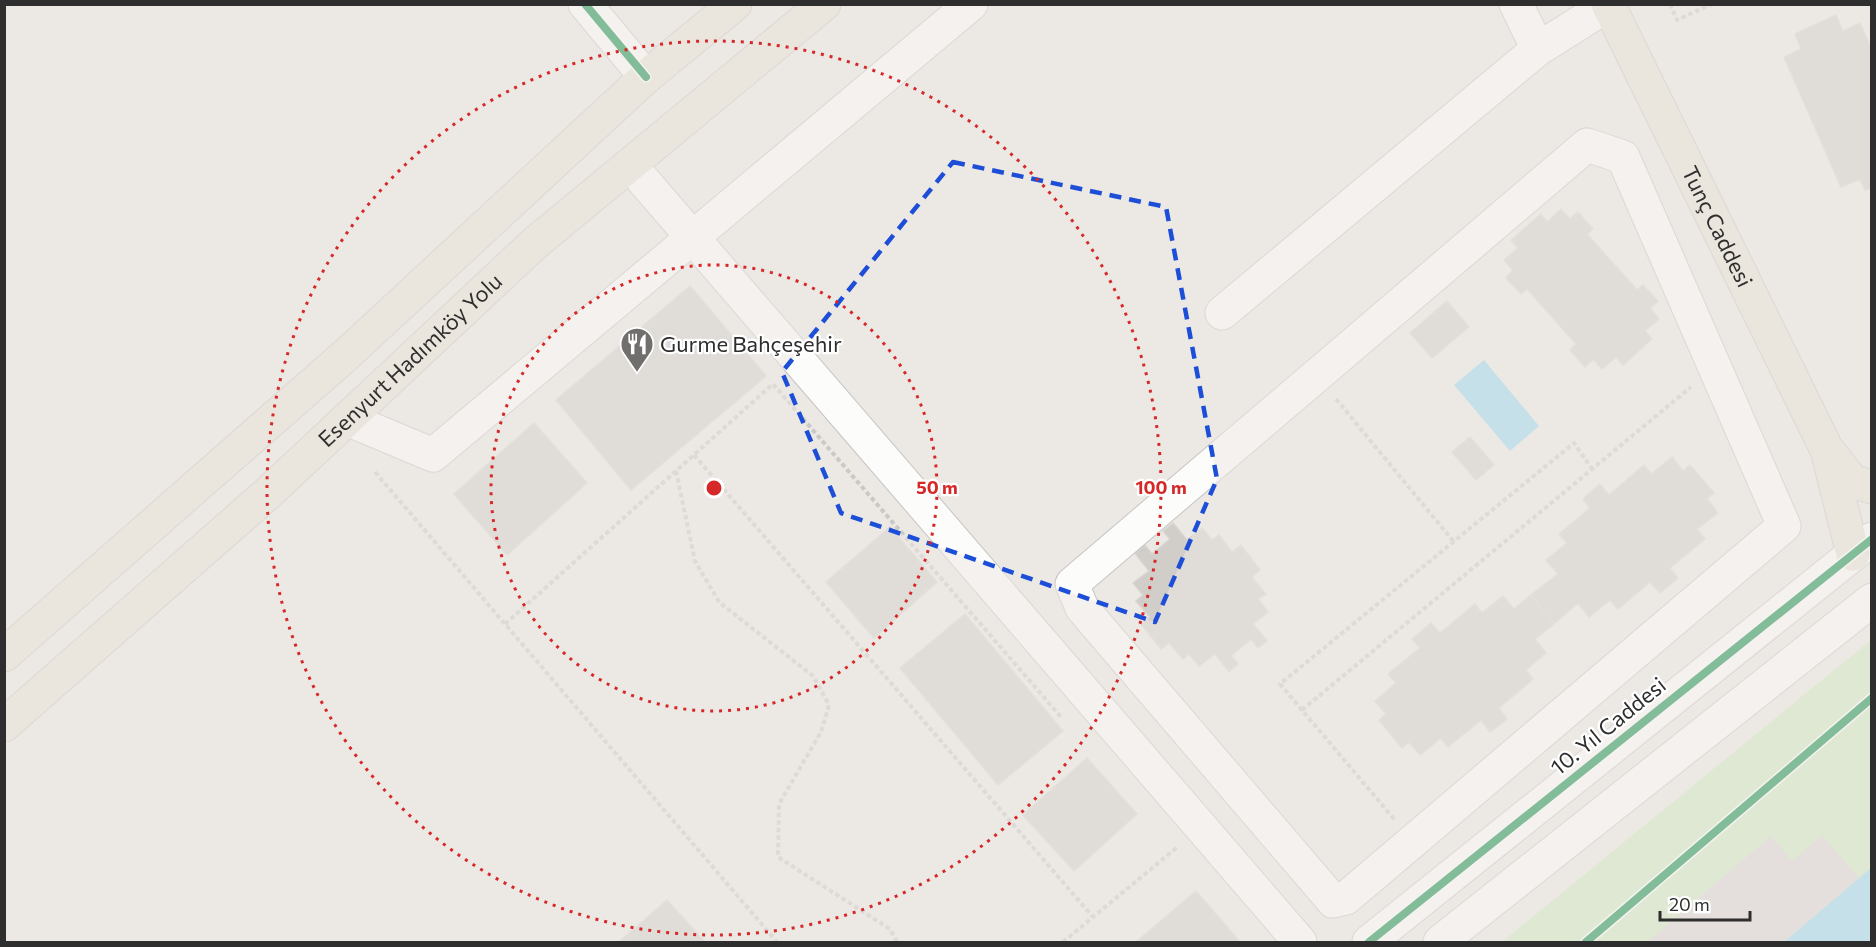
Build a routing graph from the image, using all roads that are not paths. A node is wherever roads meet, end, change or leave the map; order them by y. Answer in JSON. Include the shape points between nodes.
{"nodes":[{"id":1,"x":585,"y":4,"type":"edge"},
{"id":2,"x":735,"y":4,"type":"edge"},
{"id":3,"x":824,"y":4,"type":"edge"},
{"id":4,"x":971,"y":4,"type":"edge"},
{"id":5,"x":1516,"y":4,"type":"edge"},
{"id":6,"x":1608,"y":5,"type":"edge"},
{"id":7,"x":1538,"y":49,"type":"junction"},
{"id":8,"x":646,"y":77,"type":"junction"},
{"id":9,"x":630,"y":165,"type":"junction"},
{"id":10,"x":693,"y":237,"type":"junction"},
{"id":11,"x":1222,"y":313,"type":"dead end"},
{"id":12,"x":347,"y":419,"type":"junction"},
{"id":13,"x":1826,"y":447,"type":"junction"},
{"id":14,"x":1872,"y":487,"type":"edge"},
{"id":15,"x":1862,"y":547,"type":"edge"},
{"id":16,"x":1872,"y":600,"type":"edge"},
{"id":17,"x":4,"y":655,"type":"edge"},
{"id":18,"x":4,"y":725,"type":"edge"},
{"id":19,"x":1413,"y":842,"type":"joint"},
{"id":20,"x":1300,"y":942,"type":"edge"},
{"id":21,"x":1369,"y":942,"type":"edge"},
{"id":22,"x":1440,"y":942,"type":"edge"}],
"edges":[{"from":1,"to":8,"type":"street"},
{"from":2,"to":8,"type":"main road","name":"Esenyurt Hadımköy Yolu"},
{"from":3,"to":9,"type":"main road","name":"Esenyurt Hadımköy Yolu"},
{"from":4,"to":10,"type":"street"},
{"from":5,"to":7,"type":"street"},
{"from":6,"to":7,"type":"street"},
{"from":6,"to":13,"type":"main road","name":"Tunç Caddesi"},
{"from":7,"to":11,"type":"street"},
{"from":8,"to":17,"type":"main road","name":"Esenyurt Hadımköy Yolu","via":[[347,354]]},
{"from":9,"to":10,"type":"street"},
{"from":9,"to":12,"type":"main road","name":"Esenyurt Hadımköy Yolu","via":[[534,244]]},
{"from":10,"to":12,"type":"street","via":[[433,455]]},
{"from":10,"to":20,"type":"street"},
{"from":12,"to":18,"type":"main road","name":"Esenyurt Hadımköy Yolu"},
{"from":13,"to":14,"type":"main road","name":"Tunç Caddesi","via":[[1852,481]]},
{"from":13,"to":15,"type":"main road","name":"Tunç Caddesi"},
{"from":15,"to":21,"type":"street","name":"10. Yıl Caddesi"},
{"from":16,"to":22,"type":"street"},
{"from":19,"to":19,"type":"street","via":[[1784,526],[1623,157],[1587,145],[1072,584],[1082,608],[1333,901],[1346,898]]}]}
